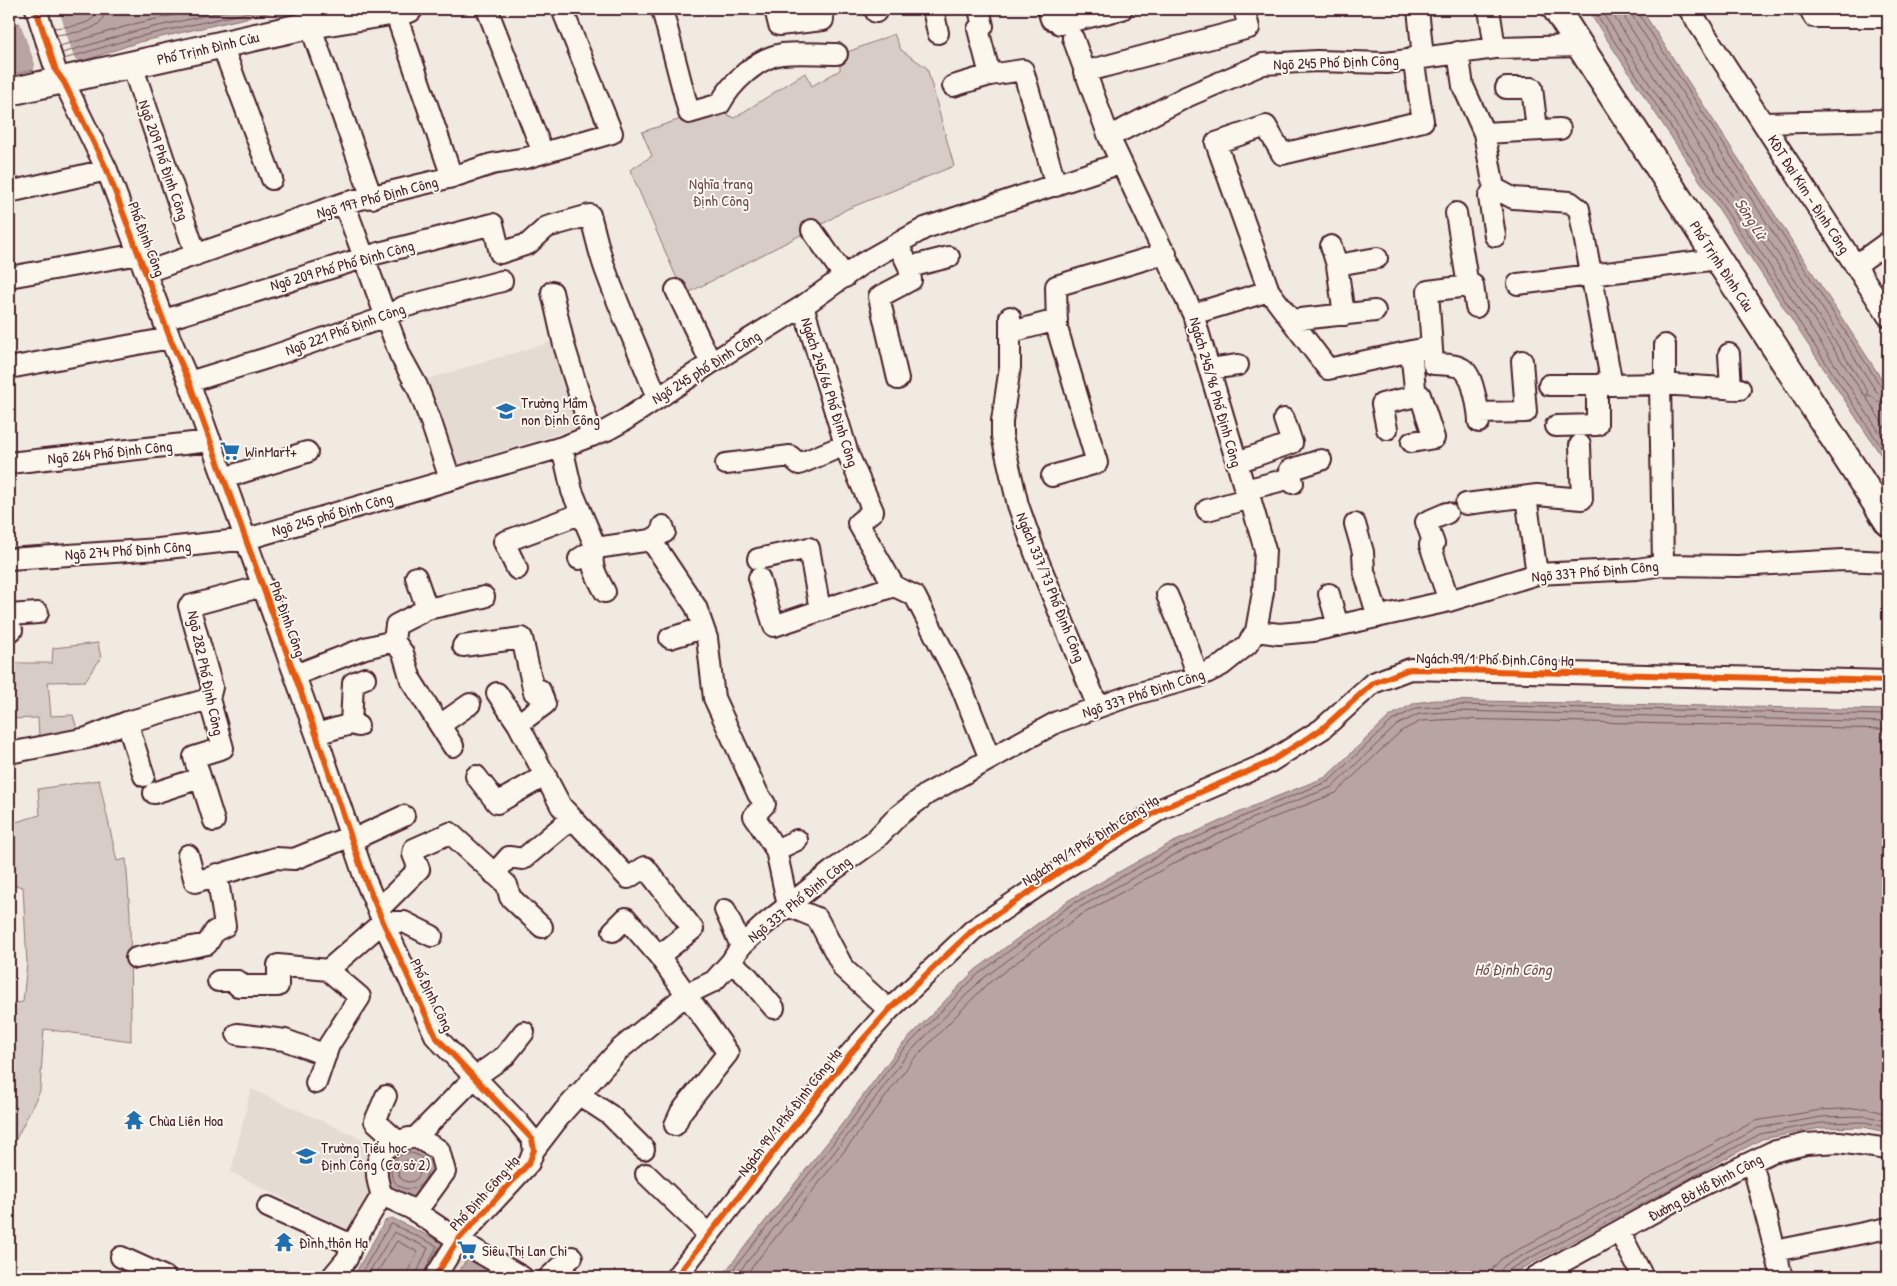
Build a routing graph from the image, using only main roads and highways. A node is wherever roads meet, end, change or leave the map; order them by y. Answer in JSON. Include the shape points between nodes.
{"nodes":[{"id":1,"x":1556,"y":9,"type":"edge"},
{"id":2,"x":402,"y":10,"type":"edge"},
{"id":3,"x":308,"y":15,"type":"edge"},
{"id":4,"x":9,"y":92,"type":"edge"},
{"id":5,"x":1888,"y":522,"type":"edge"}],
"edges":[{"from":1,"to":5,"type":"main road","name":"Phố Trịnh Đình Cửu"},
{"from":2,"to":3,"type":"main road","name":"Phố Trịnh Đình Cửu"},
{"from":3,"to":4,"type":"main road","name":"Phố Trịnh Đình Cửu","via":[[222,45],[132,65],[60,76]]}]}
